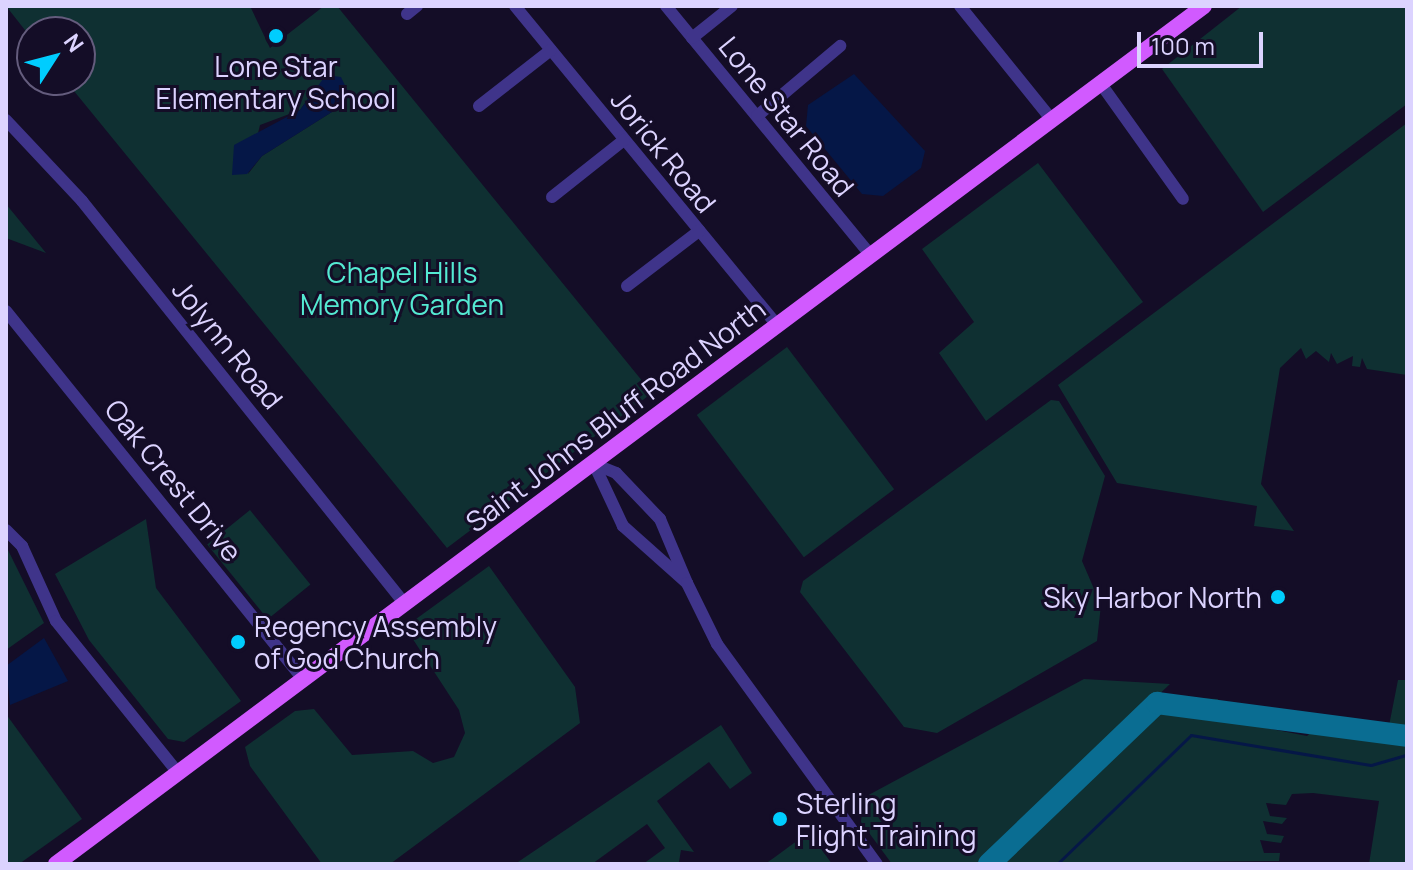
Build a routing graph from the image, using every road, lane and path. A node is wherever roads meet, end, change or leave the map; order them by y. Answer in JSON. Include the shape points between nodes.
{"nodes":[{"id":1,"x":515,"y":6,"type":"edge"},
{"id":2,"x":666,"y":6,"type":"edge"},
{"id":3,"x":732,"y":6,"type":"edge"},
{"id":4,"x":960,"y":6,"type":"edge"},
{"id":5,"x":1204,"y":6,"type":"edge"},
{"id":6,"x":692,"y":38,"type":"junction"},
{"id":7,"x":840,"y":46,"type":"dead end"},
{"id":8,"x":551,"y":50,"type":"junction"},
{"id":9,"x":1101,"y":84,"type":"junction"},
{"id":10,"x":479,"y":106,"type":"dead end"},
{"id":11,"x":757,"y":116,"type":"junction"},
{"id":12,"x":6,"y":120,"type":"edge"},
{"id":13,"x":1052,"y":120,"type":"junction"},
{"id":14,"x":624,"y":140,"type":"junction"},
{"id":15,"x":552,"y":197,"type":"dead end"},
{"id":16,"x":1183,"y":199,"type":"dead end"},
{"id":17,"x":699,"y":231,"type":"junction"},
{"id":18,"x":871,"y":256,"type":"junction"},
{"id":19,"x":627,"y":286,"type":"dead end"},
{"id":20,"x":6,"y":311,"type":"edge"},
{"id":21,"x":778,"y":326,"type":"junction"},
{"id":22,"x":594,"y":464,"type":"junction"},
{"id":23,"x":6,"y":530,"type":"edge"},
{"id":24,"x":687,"y":583,"type":"junction"},
{"id":25,"x":405,"y":604,"type":"junction"},
{"id":26,"x":303,"y":679,"type":"junction"},
{"id":27,"x":178,"y":773,"type":"junction"},
{"id":28,"x":56,"y":864,"type":"edge"},
{"id":29,"x":877,"y":864,"type":"edge"}],
"edges":[{"from":1,"to":8,"type":"street","name":"Jorick Road"},
{"from":2,"to":6,"type":"street","name":"Lone Star Road"},
{"from":3,"to":6,"type":"street"},
{"from":4,"to":13,"type":"street"},
{"from":5,"to":9,"type":"main road","name":"Saint Johns Bluff Road North"},
{"from":6,"to":11,"type":"street","name":"Lone Star Road"},
{"from":7,"to":11,"type":"street"},
{"from":8,"to":10,"type":"street"},
{"from":8,"to":14,"type":"street","name":"Jorick Road"},
{"from":9,"to":13,"type":"main road","name":"Saint Johns Bluff Road North"},
{"from":9,"to":16,"type":"street"},
{"from":11,"to":18,"type":"street","name":"Lone Star Road"},
{"from":12,"to":25,"type":"street","name":"Jolynn Road","via":[[82,201]]},
{"from":13,"to":18,"type":"main road","name":"Saint Johns Bluff Road North"},
{"from":14,"to":15,"type":"street"},
{"from":14,"to":17,"type":"street","name":"Jorick Road"},
{"from":17,"to":19,"type":"street"},
{"from":17,"to":21,"type":"street","name":"Jorick Road"},
{"from":18,"to":21,"type":"main road","name":"Saint Johns Bluff Road North"},
{"from":20,"to":26,"type":"street","name":"Oak Crest Drive"},
{"from":21,"to":22,"type":"main road","name":"Saint Johns Bluff Road North"},
{"from":22,"to":24,"type":"street","via":[[623,526]]},
{"from":22,"to":24,"type":"street","via":[[616,473],[660,519]]},
{"from":22,"to":25,"type":"main road","name":"Saint Johns Bluff Road North"},
{"from":23,"to":27,"type":"street","via":[[22,546],[56,621]]},
{"from":24,"to":29,"type":"street","via":[[717,644]]},
{"from":25,"to":26,"type":"main road","name":"Saint Johns Bluff Road North"},
{"from":26,"to":27,"type":"main road","name":"Saint Johns Bluff Road North"},
{"from":27,"to":28,"type":"main road","name":"Saint Johns Bluff Road North"}]}
